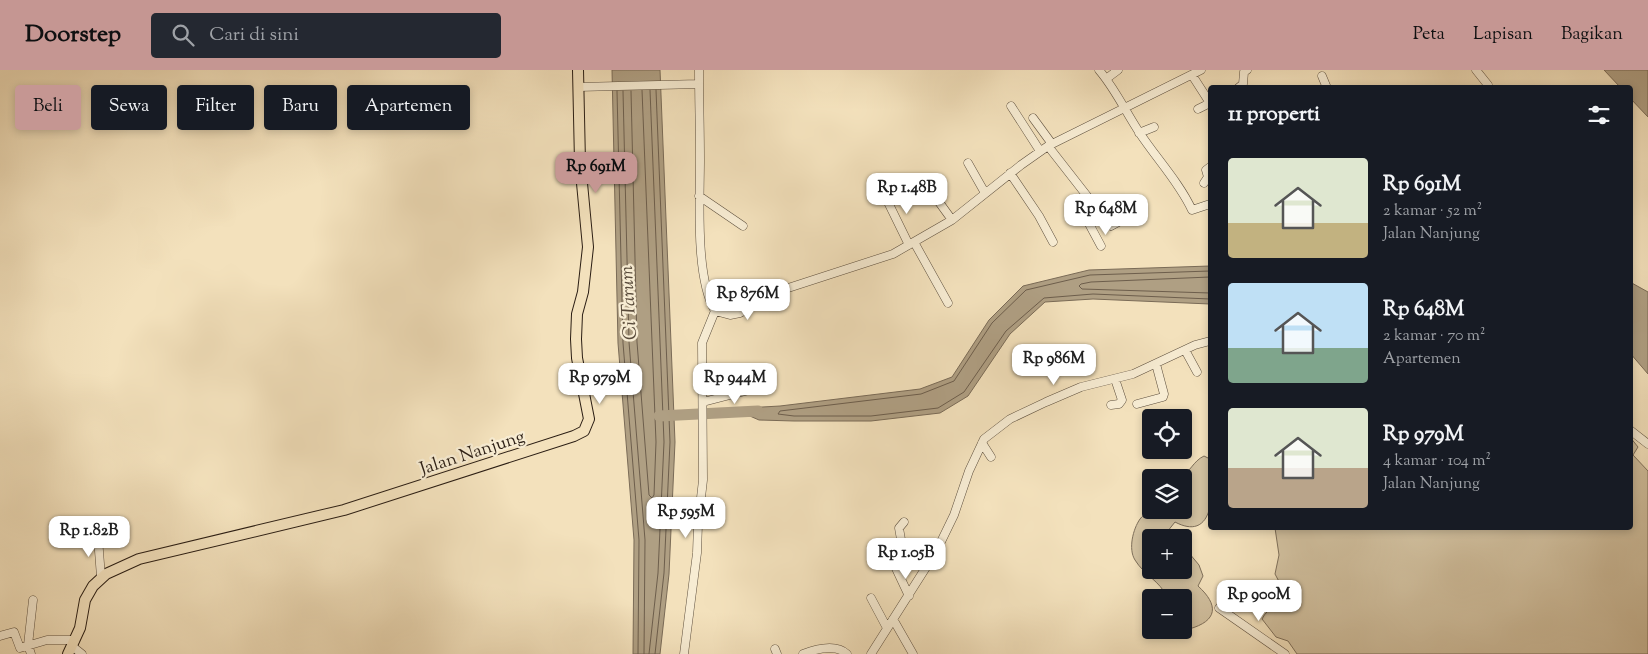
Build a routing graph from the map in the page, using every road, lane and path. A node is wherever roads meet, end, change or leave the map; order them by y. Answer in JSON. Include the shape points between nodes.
{"nodes":[{"id":1,"x":578,"y":70,"type":"edge"},
{"id":2,"x":699,"y":70,"type":"edge"},
{"id":3,"x":1099,"y":70,"type":"edge"},
{"id":4,"x":1118,"y":70,"type":"edge"},
{"id":5,"x":1201,"y":70,"type":"edge"},
{"id":6,"x":1247,"y":70,"type":"edge"},
{"id":7,"x":1476,"y":70,"type":"edge"},
{"id":8,"x":1192,"y":75,"type":"junction"},
{"id":9,"x":1322,"y":76,"type":"dead end"},
{"id":10,"x":1106,"y":79,"type":"junction"},
{"id":11,"x":699,"y":84,"type":"junction"},
{"id":12,"x":1242,"y":85,"type":"edge"},
{"id":13,"x":1326,"y":85,"type":"edge"},
{"id":14,"x":1488,"y":85,"type":"dead end"},
{"id":15,"x":578,"y":88,"type":"junction"},
{"id":16,"x":1208,"y":100,"type":"edge"},
{"id":17,"x":1208,"y":104,"type":"edge"},
{"id":18,"x":1011,"y":106,"type":"dead end"},
{"id":19,"x":1126,"y":108,"type":"junction"},
{"id":20,"x":1198,"y":109,"type":"dead end"},
{"id":21,"x":1033,"y":118,"type":"dead end"},
{"id":22,"x":1154,"y":127,"type":"dead end"},
{"id":23,"x":1139,"y":133,"type":"junction"},
{"id":24,"x":1050,"y":145,"type":"junction"},
{"id":25,"x":1040,"y":151,"type":"junction"},
{"id":26,"x":968,"y":163,"type":"dead end"},
{"id":27,"x":1010,"y":173,"type":"junction"},
{"id":28,"x":1208,"y":177,"type":"edge"},
{"id":29,"x":1204,"y":183,"type":"dead end"},
{"id":30,"x":931,"y":190,"type":"dead end"},
{"id":31,"x":985,"y":193,"type":"junction"},
{"id":32,"x":884,"y":194,"type":"dead end"},
{"id":33,"x":700,"y":196,"type":"junction"},
{"id":34,"x":1208,"y":205,"type":"edge"},
{"id":35,"x":1098,"y":210,"type":"junction"},
{"id":36,"x":1124,"y":219,"type":"dead end"},
{"id":37,"x":952,"y":220,"type":"junction"},
{"id":38,"x":743,"y":226,"type":"dead end"},
{"id":39,"x":1053,"y":242,"type":"dead end"},
{"id":40,"x":911,"y":244,"type":"junction"},
{"id":41,"x":1101,"y":246,"type":"dead end"},
{"id":42,"x":948,"y":303,"type":"dead end"},
{"id":43,"x":715,"y":311,"type":"junction"},
{"id":44,"x":1208,"y":342,"type":"edge"},
{"id":45,"x":1185,"y":350,"type":"junction"},
{"id":46,"x":1156,"y":364,"type":"junction"},
{"id":47,"x":1198,"y":372,"type":"dead end"},
{"id":48,"x":1115,"y":379,"type":"junction"},
{"id":49,"x":761,"y":387,"type":"dead end"},
{"id":50,"x":703,"y":402,"type":"junction"},
{"id":51,"x":1137,"y":404,"type":"dead end"},
{"id":52,"x":1111,"y":405,"type":"dead end"},
{"id":53,"x":1633,"y":432,"type":"edge"},
{"id":54,"x":982,"y":443,"type":"junction"},
{"id":55,"x":1648,"y":444,"type":"edge"},
{"id":56,"x":991,"y":456,"type":"dead end"},
{"id":57,"x":904,"y":522,"type":"dead end"},
{"id":58,"x":98,"y":538,"type":"dead end"},
{"id":59,"x":102,"y":576,"type":"junction"},
{"id":60,"x":909,"y":596,"type":"junction"},
{"id":61,"x":871,"y":598,"type":"dead end"},
{"id":62,"x":33,"y":600,"type":"dead end"},
{"id":63,"x":1219,"y":608,"type":"dead end"},
{"id":64,"x":893,"y":619,"type":"junction"},
{"id":65,"x":887,"y":628,"type":"junction"},
{"id":66,"x":0,"y":636,"type":"edge"},
{"id":67,"x":28,"y":645,"type":"junction"},
{"id":68,"x":72,"y":646,"type":"edge"},
{"id":69,"x":31,"y":654,"type":"edge"},
{"id":70,"x":82,"y":654,"type":"edge"},
{"id":71,"x":684,"y":654,"type":"edge"},
{"id":72,"x":803,"y":654,"type":"edge"},
{"id":73,"x":847,"y":654,"type":"edge"},
{"id":74,"x":871,"y":654,"type":"edge"},
{"id":75,"x":913,"y":654,"type":"edge"},
{"id":76,"x":1285,"y":654,"type":"edge"}],
"edges":[{"from":1,"to":15,"type":"main road","name":"Jalan Nanjung"},
{"from":2,"to":11,"type":"street"},
{"from":3,"to":10,"type":"street"},
{"from":4,"to":10,"type":"street"},
{"from":5,"to":8,"type":"street"},
{"from":6,"to":12,"type":"street"},
{"from":7,"to":14,"type":"street"},
{"from":8,"to":16,"type":"street"},
{"from":8,"to":19,"type":"street"},
{"from":9,"to":13,"type":"street"},
{"from":10,"to":19,"type":"street"},
{"from":11,"to":15,"type":"street"},
{"from":11,"to":33,"type":"street"},
{"from":15,"to":59,"type":"main road","name":"Jalan Nanjung","via":[[580,162],[588,247],[576,326],[577,358],[590,419],[579,435],[344,510],[139,559]]},
{"from":17,"to":20,"type":"street"},
{"from":18,"to":25,"type":"street"},
{"from":19,"to":23,"type":"street"},
{"from":19,"to":24,"type":"street"},
{"from":21,"to":24,"type":"street"},
{"from":22,"to":23,"type":"street"},
{"from":23,"to":34,"type":"street","via":[[1192,210]]},
{"from":24,"to":25,"type":"street"},
{"from":24,"to":35,"type":"street"},
{"from":25,"to":27,"type":"street"},
{"from":26,"to":31,"type":"street"},
{"from":27,"to":31,"type":"street"},
{"from":27,"to":39,"type":"street"},
{"from":28,"to":29,"type":"street"},
{"from":30,"to":37,"type":"street"},
{"from":31,"to":37,"type":"street"},
{"from":32,"to":40,"type":"street"},
{"from":33,"to":38,"type":"street"},
{"from":33,"to":43,"type":"street","via":[[703,269]]},
{"from":35,"to":36,"type":"street","via":[[1111,226]]},
{"from":35,"to":41,"type":"street","via":[[1086,218]]},
{"from":37,"to":40,"type":"street"},
{"from":40,"to":42,"type":"street"},
{"from":40,"to":43,"type":"street","via":[[880,259],[782,290],[740,313],[730,316]]},
{"from":43,"to":50,"type":"street","via":[[702,343]]},
{"from":44,"to":45,"type":"street"},
{"from":45,"to":46,"type":"street"},
{"from":45,"to":47,"type":"street"},
{"from":46,"to":48,"type":"street"},
{"from":46,"to":51,"type":"street","via":[[1163,397]]},
{"from":48,"to":52,"type":"street","via":[[1122,400]]},
{"from":48,"to":54,"type":"street","via":[[1082,387],[1010,419]]},
{"from":49,"to":50,"type":"street"},
{"from":50,"to":71,"type":"street","via":[[703,480]]},
{"from":53,"to":55,"type":"street"},
{"from":54,"to":56,"type":"street"},
{"from":54,"to":60,"type":"street","via":[[937,550]]},
{"from":57,"to":60,"type":"street","via":[[899,528],[903,551],[893,562]]},
{"from":58,"to":59,"type":"street"},
{"from":59,"to":68,"type":"main road","name":"Jalan Nanjung","via":[[88,592]]},
{"from":60,"to":64,"type":"street"},
{"from":61,"to":65,"type":"street"},
{"from":62,"to":67,"type":"street"},
{"from":63,"to":76,"type":"street"},
{"from":64,"to":65,"type":"street"},
{"from":64,"to":75,"type":"street"},
{"from":65,"to":74,"type":"street"},
{"from":66,"to":67,"type":"street","via":[[14,632],[18,647]]},
{"from":67,"to":68,"type":"street","via":[[47,640]]},
{"from":67,"to":69,"type":"street"},
{"from":68,"to":70,"type":"street"},
{"from":72,"to":73,"type":"street","via":[[835,648]]}]}
